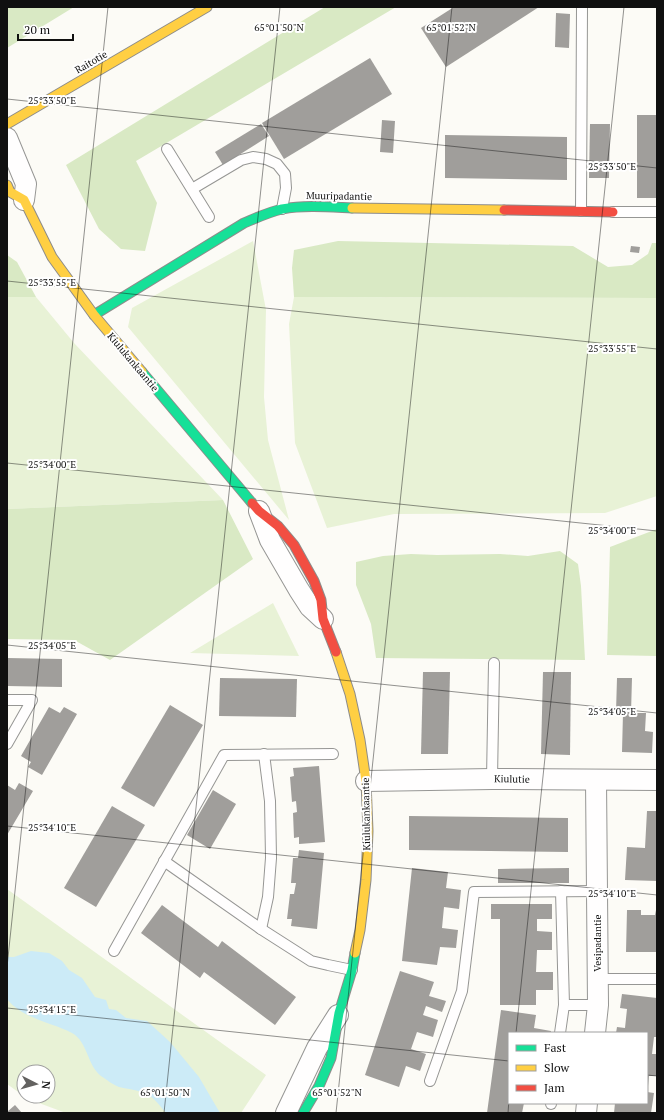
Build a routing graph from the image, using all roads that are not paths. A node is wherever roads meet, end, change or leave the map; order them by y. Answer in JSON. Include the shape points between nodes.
{"nodes":[{"id":1,"x":207,"y":7,"type":"edge"},
{"id":2,"x":582,"y":7,"type":"edge"},
{"id":3,"x":7,"y":124,"type":"edge"},
{"id":4,"x":7,"y":138,"type":"edge"},
{"id":5,"x":167,"y":149,"type":"dead end"},
{"id":6,"x":7,"y":185,"type":"edge"},
{"id":7,"x":192,"y":189,"type":"junction"},
{"id":8,"x":24,"y":200,"type":"junction"},
{"id":9,"x":282,"y":209,"type":"junction"},
{"id":10,"x":581,"y":211,"type":"junction"},
{"id":11,"x":613,"y":212,"type":"joint"},
{"id":12,"x":657,"y":212,"type":"edge"},
{"id":13,"x":209,"y":217,"type":"dead end"},
{"id":14,"x":94,"y":315,"type":"junction"},
{"id":15,"x":259,"y":511,"type":"joint"},
{"id":16,"x":323,"y":619,"type":"joint"},
{"id":17,"x":494,"y":663,"type":"dead end"},
{"id":18,"x":7,"y":700,"type":"edge"},
{"id":19,"x":7,"y":744,"type":"edge"},
{"id":20,"x":264,"y":754,"type":"junction"},
{"id":21,"x":333,"y":754,"type":"dead end"},
{"id":22,"x":492,"y":779,"type":"junction"},
{"id":23,"x":596,"y":780,"type":"junction"},
{"id":24,"x":657,"y":780,"type":"edge"},
{"id":25,"x":366,"y":781,"type":"junction"},
{"id":26,"x":164,"y":861,"type":"junction"},
{"id":27,"x":561,"y":891,"type":"junction"},
{"id":28,"x":597,"y":891,"type":"junction"},
{"id":29,"x":261,"y":929,"type":"junction"},
{"id":30,"x":114,"y":951,"type":"dead end"},
{"id":31,"x":352,"y":970,"type":"junction"},
{"id":32,"x":598,"y":979,"type":"junction"},
{"id":33,"x":657,"y":979,"type":"edge"},
{"id":34,"x":564,"y":1005,"type":"junction"},
{"id":35,"x":598,"y":1005,"type":"junction"},
{"id":36,"x":339,"y":1013,"type":"junction"},
{"id":37,"x":560,"y":1032,"type":"edge"},
{"id":38,"x":595,"y":1032,"type":"edge"},
{"id":39,"x":430,"y":1081,"type":"dead end"},
{"id":40,"x":286,"y":1113,"type":"edge"},
{"id":41,"x":303,"y":1113,"type":"edge"}],
"edges":[{"from":1,"to":3,"type":"street","name":"Raitotie"},
{"from":2,"to":10,"type":"lane"},
{"from":4,"to":8,"type":"street","name":"Kiulukankaantie","via":[[26,184]]},
{"from":5,"to":7,"type":"lane"},
{"from":6,"to":8,"type":"street","name":"Kiulukankaantie","via":[[10,192]]},
{"from":7,"to":9,"type":"lane","via":[[241,160],[254,157],[266,159],[277,164],[285,174],[286,188]]},
{"from":7,"to":13,"type":"lane"},
{"from":8,"to":14,"type":"street","name":"Kiulukankaantie","via":[[52,257]]},
{"from":9,"to":10,"type":"street","name":"Muuripadantie","via":[[301,206]]},
{"from":9,"to":14,"type":"street","name":"Muuripadantie","via":[[244,223]]},
{"from":10,"to":11,"type":"street","name":"Muuripadantie"},
{"from":11,"to":12,"type":"lane"},
{"from":14,"to":15,"type":"street","name":"Kiulukankaantie"},
{"from":15,"to":16,"type":"street","name":"Kiulukankaantie","via":[[270,540],[299,590],[310,607]]},
{"from":16,"to":25,"type":"street","name":"Kiulukankaantie","via":[[350,694]]},
{"from":17,"to":22,"type":"lane"},
{"from":18,"to":19,"type":"lane","via":[[32,700]]},
{"from":20,"to":21,"type":"lane"},
{"from":20,"to":26,"type":"lane","via":[[224,755]]},
{"from":20,"to":29,"type":"lane","via":[[270,801],[271,858],[268,897]]},
{"from":22,"to":23,"type":"street","name":"Kiulutie"},
{"from":22,"to":25,"type":"street","name":"Kiulutie"},
{"from":23,"to":24,"type":"street","name":"Kiulutie"},
{"from":23,"to":28,"type":"street","name":"Vesipadantie"},
{"from":25,"to":31,"type":"street","name":"Kiulukankaantie","via":[[366,880]]},
{"from":26,"to":29,"type":"lane"},
{"from":26,"to":30,"type":"lane"},
{"from":27,"to":28,"type":"lane"},
{"from":27,"to":34,"type":"lane"},
{"from":27,"to":39,"type":"lane","via":[[474,892],[462,991]]},
{"from":28,"to":32,"type":"street","name":"Vesipadantie"},
{"from":29,"to":31,"type":"lane","via":[[311,961]]},
{"from":31,"to":36,"type":"street","name":"Kiulukankaantie"},
{"from":32,"to":33,"type":"lane"},
{"from":32,"to":35,"type":"street","name":"Vesipadantie"},
{"from":34,"to":35,"type":"lane"},
{"from":34,"to":37,"type":"lane"},
{"from":35,"to":38,"type":"street","name":"Vesipadantie"},
{"from":36,"to":40,"type":"street","name":"Kiulukankaantie","via":[[317,1048]]},
{"from":36,"to":41,"type":"street","name":"Kiulukankaantie","via":[[331,1058],[319,1086]]}]}
